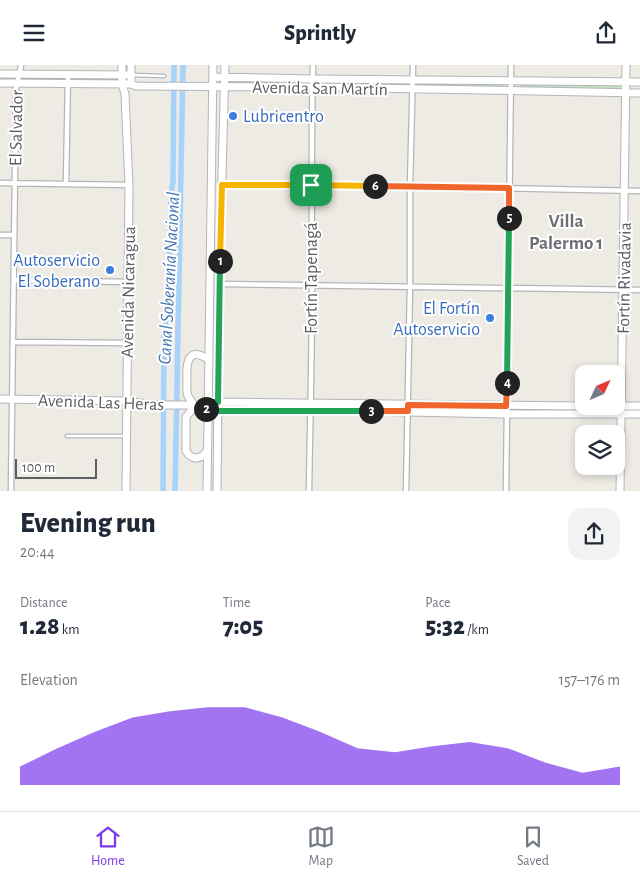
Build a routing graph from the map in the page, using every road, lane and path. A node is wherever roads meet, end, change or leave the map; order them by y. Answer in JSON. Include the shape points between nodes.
{"nodes":[{"id":1,"x":20,"y":65,"type":"edge"},
{"id":2,"x":122,"y":65,"type":"edge"},
{"id":3,"x":131,"y":65,"type":"edge"},
{"id":4,"x":213,"y":65,"type":"edge"},
{"id":5,"x":225,"y":65,"type":"edge"},
{"id":6,"x":313,"y":65,"type":"edge"},
{"id":7,"x":413,"y":65,"type":"edge"},
{"id":8,"x":511,"y":65,"type":"edge"},
{"id":9,"x":626,"y":65,"type":"edge"},
{"id":10,"x":0,"y":74,"type":"edge"},
{"id":11,"x":68,"y":74,"type":"junction"},
{"id":12,"x":20,"y":75,"type":"junction"},
{"id":13,"x":122,"y":75,"type":"junction"},
{"id":14,"x":131,"y":75,"type":"junction"},
{"id":15,"x":164,"y":77,"type":"dead end"},
{"id":16,"x":213,"y":77,"type":"junction"},
{"id":17,"x":224,"y":77,"type":"junction"},
{"id":18,"x":412,"y":80,"type":"junction"},
{"id":19,"x":511,"y":81,"type":"junction"},
{"id":20,"x":626,"y":81,"type":"junction"},
{"id":21,"x":640,"y":82,"type":"edge"},
{"id":22,"x":0,"y":83,"type":"edge"},
{"id":23,"x":17,"y":83,"type":"junction"},
{"id":24,"x":68,"y":83,"type":"junction"},
{"id":25,"x":313,"y":83,"type":"junction"},
{"id":26,"x":122,"y":84,"type":"junction"},
{"id":27,"x":131,"y":84,"type":"junction"},
{"id":28,"x":213,"y":87,"type":"junction"},
{"id":29,"x":224,"y":87,"type":"junction"},
{"id":30,"x":412,"y":90,"type":"junction"},
{"id":31,"x":511,"y":90,"type":"junction"},
{"id":32,"x":626,"y":93,"type":"junction"},
{"id":33,"x":640,"y":93,"type":"edge"},
{"id":34,"x":125,"y":94,"type":"junction"},
{"id":35,"x":0,"y":183,"type":"edge"},
{"id":36,"x":15,"y":183,"type":"junction"},
{"id":37,"x":66,"y":184,"type":"junction"},
{"id":38,"x":129,"y":185,"type":"junction"},
{"id":39,"x":222,"y":185,"type":"junction"},
{"id":40,"x":311,"y":185,"type":"junction"},
{"id":41,"x":410,"y":186,"type":"junction"},
{"id":42,"x":509,"y":188,"type":"junction"},
{"id":43,"x":624,"y":191,"type":"junction"},
{"id":44,"x":640,"y":191,"type":"edge"},
{"id":45,"x":211,"y":217,"type":"junction"},
{"id":46,"x":0,"y":235,"type":"edge"},
{"id":47,"x":14,"y":235,"type":"junction"},
{"id":48,"x":220,"y":273,"type":"junction"},
{"id":49,"x":14,"y":280,"type":"junction"},
{"id":50,"x":128,"y":282,"type":"junction"},
{"id":51,"x":219,"y":284,"type":"junction"},
{"id":52,"x":312,"y":284,"type":"junction"},
{"id":53,"x":410,"y":287,"type":"junction"},
{"id":54,"x":508,"y":287,"type":"junction"},
{"id":55,"x":624,"y":289,"type":"junction"},
{"id":56,"x":640,"y":290,"type":"edge"},
{"id":57,"x":14,"y":342,"type":"junction"},
{"id":58,"x":128,"y":343,"type":"junction"},
{"id":59,"x":209,"y":359,"type":"junction"},
{"id":60,"x":621,"y":365,"type":"edge"},
{"id":61,"x":0,"y":399,"type":"edge"},
{"id":62,"x":13,"y":399,"type":"junction"},
{"id":63,"x":127,"y":401,"type":"junction"},
{"id":64,"x":208,"y":402,"type":"junction"},
{"id":65,"x":218,"y":402,"type":"junction"},
{"id":66,"x":575,"y":406,"type":"edge"},
{"id":67,"x":625,"y":406,"type":"edge"},
{"id":68,"x":640,"y":406,"type":"edge"},
{"id":69,"x":202,"y":407,"type":"junction"},
{"id":70,"x":311,"y":407,"type":"junction"},
{"id":71,"x":408,"y":408,"type":"junction"},
{"id":72,"x":506,"y":410,"type":"junction"},
{"id":73,"x":218,"y":411,"type":"junction"},
{"id":74,"x":575,"y":412,"type":"edge"},
{"id":75,"x":625,"y":414,"type":"edge"},
{"id":76,"x":640,"y":414,"type":"edge"},
{"id":77,"x":622,"y":415,"type":"edge"},
{"id":78,"x":67,"y":436,"type":"dead end"},
{"id":79,"x":127,"y":436,"type":"junction"},
{"id":80,"x":208,"y":449,"type":"junction"},
{"id":81,"x":11,"y":491,"type":"edge"},
{"id":82,"x":126,"y":491,"type":"edge"},
{"id":83,"x":207,"y":491,"type":"edge"},
{"id":84,"x":217,"y":491,"type":"edge"},
{"id":85,"x":309,"y":491,"type":"edge"},
{"id":86,"x":406,"y":491,"type":"edge"},
{"id":87,"x":506,"y":491,"type":"edge"},
{"id":88,"x":620,"y":491,"type":"edge"}],
"edges":[{"from":1,"to":12,"type":"street","name":"El Salvador"},
{"from":2,"to":13,"type":"main road","name":"Avenida Nicaragua"},
{"from":3,"to":14,"type":"main road"},
{"from":4,"to":16,"type":"main road"},
{"from":5,"to":17,"type":"main road"},
{"from":6,"to":25,"type":"street","name":"Fortín Tapenagá"},
{"from":7,"to":18,"type":"street"},
{"from":8,"to":19,"type":"street"},
{"from":9,"to":20,"type":"main road","name":"Fortín Rivadavia"},
{"from":10,"to":12,"type":"main road"},
{"from":11,"to":12,"type":"main road"},
{"from":11,"to":13,"type":"main road"},
{"from":11,"to":24,"type":"street"},
{"from":12,"to":23,"type":"street","name":"El Salvador"},
{"from":13,"to":14,"type":"main road"},
{"from":13,"to":26,"type":"main road","name":"Avenida Nicaragua"},
{"from":14,"to":15,"type":"lane"},
{"from":14,"to":27,"type":"main road"},
{"from":16,"to":17,"type":"main road","name":"Avenida San Martín"},
{"from":16,"to":28,"type":"main road"},
{"from":17,"to":25,"type":"main road","name":"Avenida San Martín"},
{"from":17,"to":29,"type":"main road"},
{"from":18,"to":19,"type":"main road","name":"Avenida San Martín"},
{"from":18,"to":25,"type":"main road","name":"Avenida San Martín"},
{"from":18,"to":30,"type":"street"},
{"from":19,"to":20,"type":"main road","name":"Avenida San Martín"},
{"from":19,"to":31,"type":"street"},
{"from":20,"to":21,"type":"main road","name":"Avenida San Martín"},
{"from":20,"to":32,"type":"main road","name":"Fortín Rivadavia"},
{"from":22,"to":23,"type":"main road","name":"Avenida San Martín"},
{"from":23,"to":24,"type":"main road","name":"Avenida San Martín"},
{"from":23,"to":36,"type":"street","name":"El Salvador"},
{"from":24,"to":26,"type":"main road","name":"Avenida San Martín"},
{"from":24,"to":37,"type":"street"},
{"from":25,"to":29,"type":"main road","name":"Avenida San Martín"},
{"from":25,"to":30,"type":"main road","name":"Avenida San Martín"},
{"from":25,"to":40,"type":"street","name":"Fortín Tapenagá"},
{"from":26,"to":27,"type":"main road","name":"Avenida San Martín"},
{"from":26,"to":34,"type":"main road","name":"Avenida Nicaragua"},
{"from":27,"to":28,"type":"main road","name":"Avenida San Martín"},
{"from":27,"to":34,"type":"main road"},
{"from":28,"to":29,"type":"main road","name":"Avenida San Martín"},
{"from":28,"to":45,"type":"main road"},
{"from":29,"to":39,"type":"main road"},
{"from":30,"to":31,"type":"main road","name":"Avenida San Martín"},
{"from":30,"to":41,"type":"street"},
{"from":31,"to":32,"type":"main road","name":"Avenida San Martín"},
{"from":31,"to":42,"type":"street"},
{"from":32,"to":33,"type":"main road","name":"Avenida San Martín"},
{"from":32,"to":43,"type":"main road","name":"Fortín Rivadavia"},
{"from":34,"to":38,"type":"main road","name":"Avenida Nicaragua"},
{"from":35,"to":36,"type":"street"},
{"from":36,"to":37,"type":"street"},
{"from":36,"to":47,"type":"street","name":"El Salvador"},
{"from":37,"to":38,"type":"street"},
{"from":38,"to":50,"type":"main road","name":"Avenida Nicaragua"},
{"from":39,"to":40,"type":"street"},
{"from":39,"to":48,"type":"main road"},
{"from":40,"to":41,"type":"street"},
{"from":40,"to":52,"type":"street","name":"Fortín Tapenagá"},
{"from":41,"to":42,"type":"street"},
{"from":41,"to":53,"type":"street"},
{"from":42,"to":43,"type":"street"},
{"from":42,"to":54,"type":"street"},
{"from":43,"to":44,"type":"street"},
{"from":43,"to":55,"type":"main road","name":"Fortín Rivadavia"},
{"from":45,"to":48,"type":"main road"},
{"from":45,"to":59,"type":"main road"},
{"from":46,"to":47,"type":"street"},
{"from":47,"to":49,"type":"street","name":"El Salvador"},
{"from":48,"to":51,"type":"main road"},
{"from":49,"to":50,"type":"street"},
{"from":49,"to":57,"type":"street","name":"El Salvador"},
{"from":50,"to":58,"type":"main road","name":"Avenida Nicaragua"},
{"from":51,"to":52,"type":"street"},
{"from":51,"to":65,"type":"main road"},
{"from":52,"to":53,"type":"street"},
{"from":52,"to":70,"type":"street","name":"Fortín Tapenagá"},
{"from":53,"to":54,"type":"street"},
{"from":53,"to":71,"type":"street"},
{"from":54,"to":55,"type":"street"},
{"from":54,"to":72,"type":"street"},
{"from":55,"to":56,"type":"street"},
{"from":55,"to":60,"type":"main road","name":"Fortín Rivadavia"},
{"from":57,"to":58,"type":"street"},
{"from":57,"to":62,"type":"street","name":"El Salvador"},
{"from":58,"to":63,"type":"main road","name":"Avenida Nicaragua"},
{"from":59,"to":64,"type":"main road"},
{"from":59,"to":69,"type":"main road","via":[[196,354],[191,356],[186,367],[187,393]]},
{"from":61,"to":62,"type":"main road","name":"Avenida Las Heras"},
{"from":62,"to":63,"type":"main road","name":"Avenida Las Heras"},
{"from":62,"to":81,"type":"street","name":"El Salvador"},
{"from":63,"to":69,"type":"main road","name":"Avenida Las Heras"},
{"from":63,"to":79,"type":"main road","name":"Avenida Nicaragua"},
{"from":64,"to":65,"type":"main road","name":"Avenida Las Heras"},
{"from":64,"to":69,"type":"main road","name":"Avenida Las Heras"},
{"from":65,"to":70,"type":"main road","name":"Avenida Las Heras"},
{"from":65,"to":73,"type":"main road"},
{"from":66,"to":72,"type":"main road","name":"Avenida Las Heras"},
{"from":67,"to":68,"type":"main road"},
{"from":69,"to":73,"type":"main road","name":"Avenida Las Heras"},
{"from":69,"to":80,"type":"main road"},
{"from":69,"to":80,"type":"main road","via":[[186,417],[186,451],[197,459]]},
{"from":70,"to":71,"type":"main road","name":"Avenida Las Heras"},
{"from":70,"to":73,"type":"main road","name":"Avenida Las Heras"},
{"from":70,"to":85,"type":"street","name":"Fortín Tapenagá"},
{"from":71,"to":72,"type":"main road","name":"Avenida Las Heras"},
{"from":71,"to":86,"type":"street"},
{"from":72,"to":74,"type":"main road","name":"Avenida Las Heras"},
{"from":72,"to":87,"type":"street"},
{"from":73,"to":84,"type":"main road"},
{"from":75,"to":76,"type":"main road","name":"Avenida Las Heras"},
{"from":77,"to":88,"type":"main road","name":"Fortín Rivadavia"},
{"from":78,"to":79,"type":"lane"},
{"from":79,"to":82,"type":"main road","name":"Avenida Nicaragua"},
{"from":80,"to":83,"type":"main road"}]}
